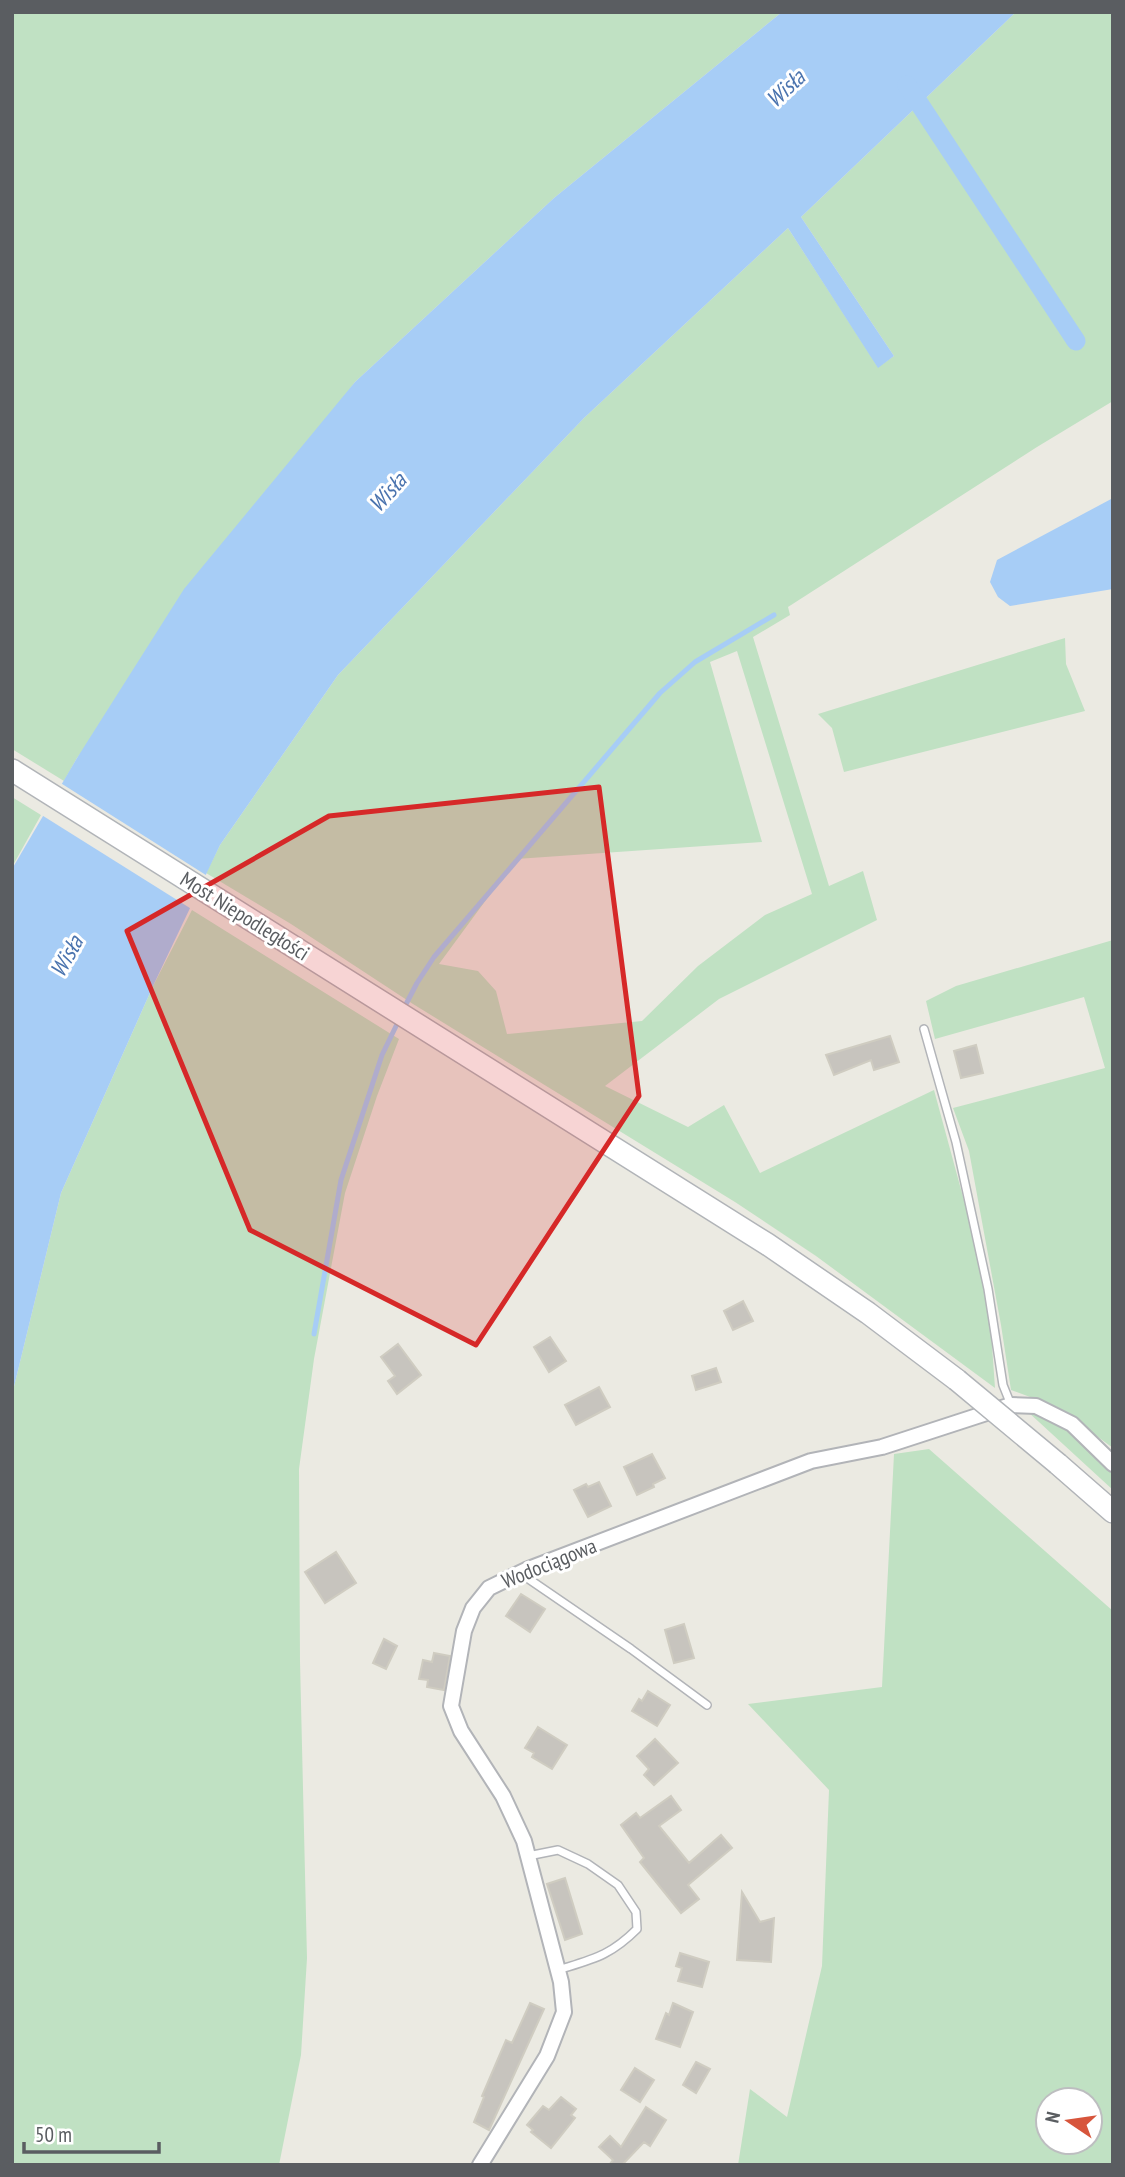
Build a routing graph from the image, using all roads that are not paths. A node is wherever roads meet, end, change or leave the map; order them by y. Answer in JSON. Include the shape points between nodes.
{"nodes":[{"id":1,"x":12,"y":769,"type":"edge"},
{"id":2,"x":924,"y":1029,"type":"dead end"},
{"id":3,"x":1011,"y":1405,"type":"junction"},
{"id":4,"x":1113,"y":1464,"type":"edge"},
{"id":5,"x":1113,"y":1512,"type":"edge"},
{"id":6,"x":520,"y":1573,"type":"junction"},
{"id":7,"x":707,"y":1705,"type":"dead end"},
{"id":8,"x":528,"y":1856,"type":"junction"},
{"id":9,"x":557,"y":1970,"type":"junction"},
{"id":10,"x":480,"y":2165,"type":"edge"}],
"edges":[{"from":1,"to":5,"type":"main road","name":"Most Niepodległości","bridge":true,"via":[[793,1262],[957,1380]]},
{"from":2,"to":3,"type":"lane","via":[[956,1142],[988,1289],[1003,1385]]},
{"from":3,"to":4,"type":"street","name":"Wodociągowa","via":[[1036,1406],[1072,1424]]},
{"from":3,"to":6,"type":"street","name":"Wodociągowa","via":[[882,1447],[811,1461]]},
{"from":6,"to":7,"type":"lane"},
{"from":6,"to":8,"type":"street","name":"Wodociągowa","via":[[489,1588],[473,1608],[464,1632],[451,1706],[461,1731],[503,1796]]},
{"from":8,"to":9,"type":"street","name":"Wodociągowa"},
{"from":8,"to":9,"type":"lane","via":[[558,1850],[588,1864],[618,1885],[636,1912],[637,1929],[620,1945]]},
{"from":9,"to":10,"type":"street","name":"Wodociągowa","via":[[564,2012],[547,2056]]}]}
